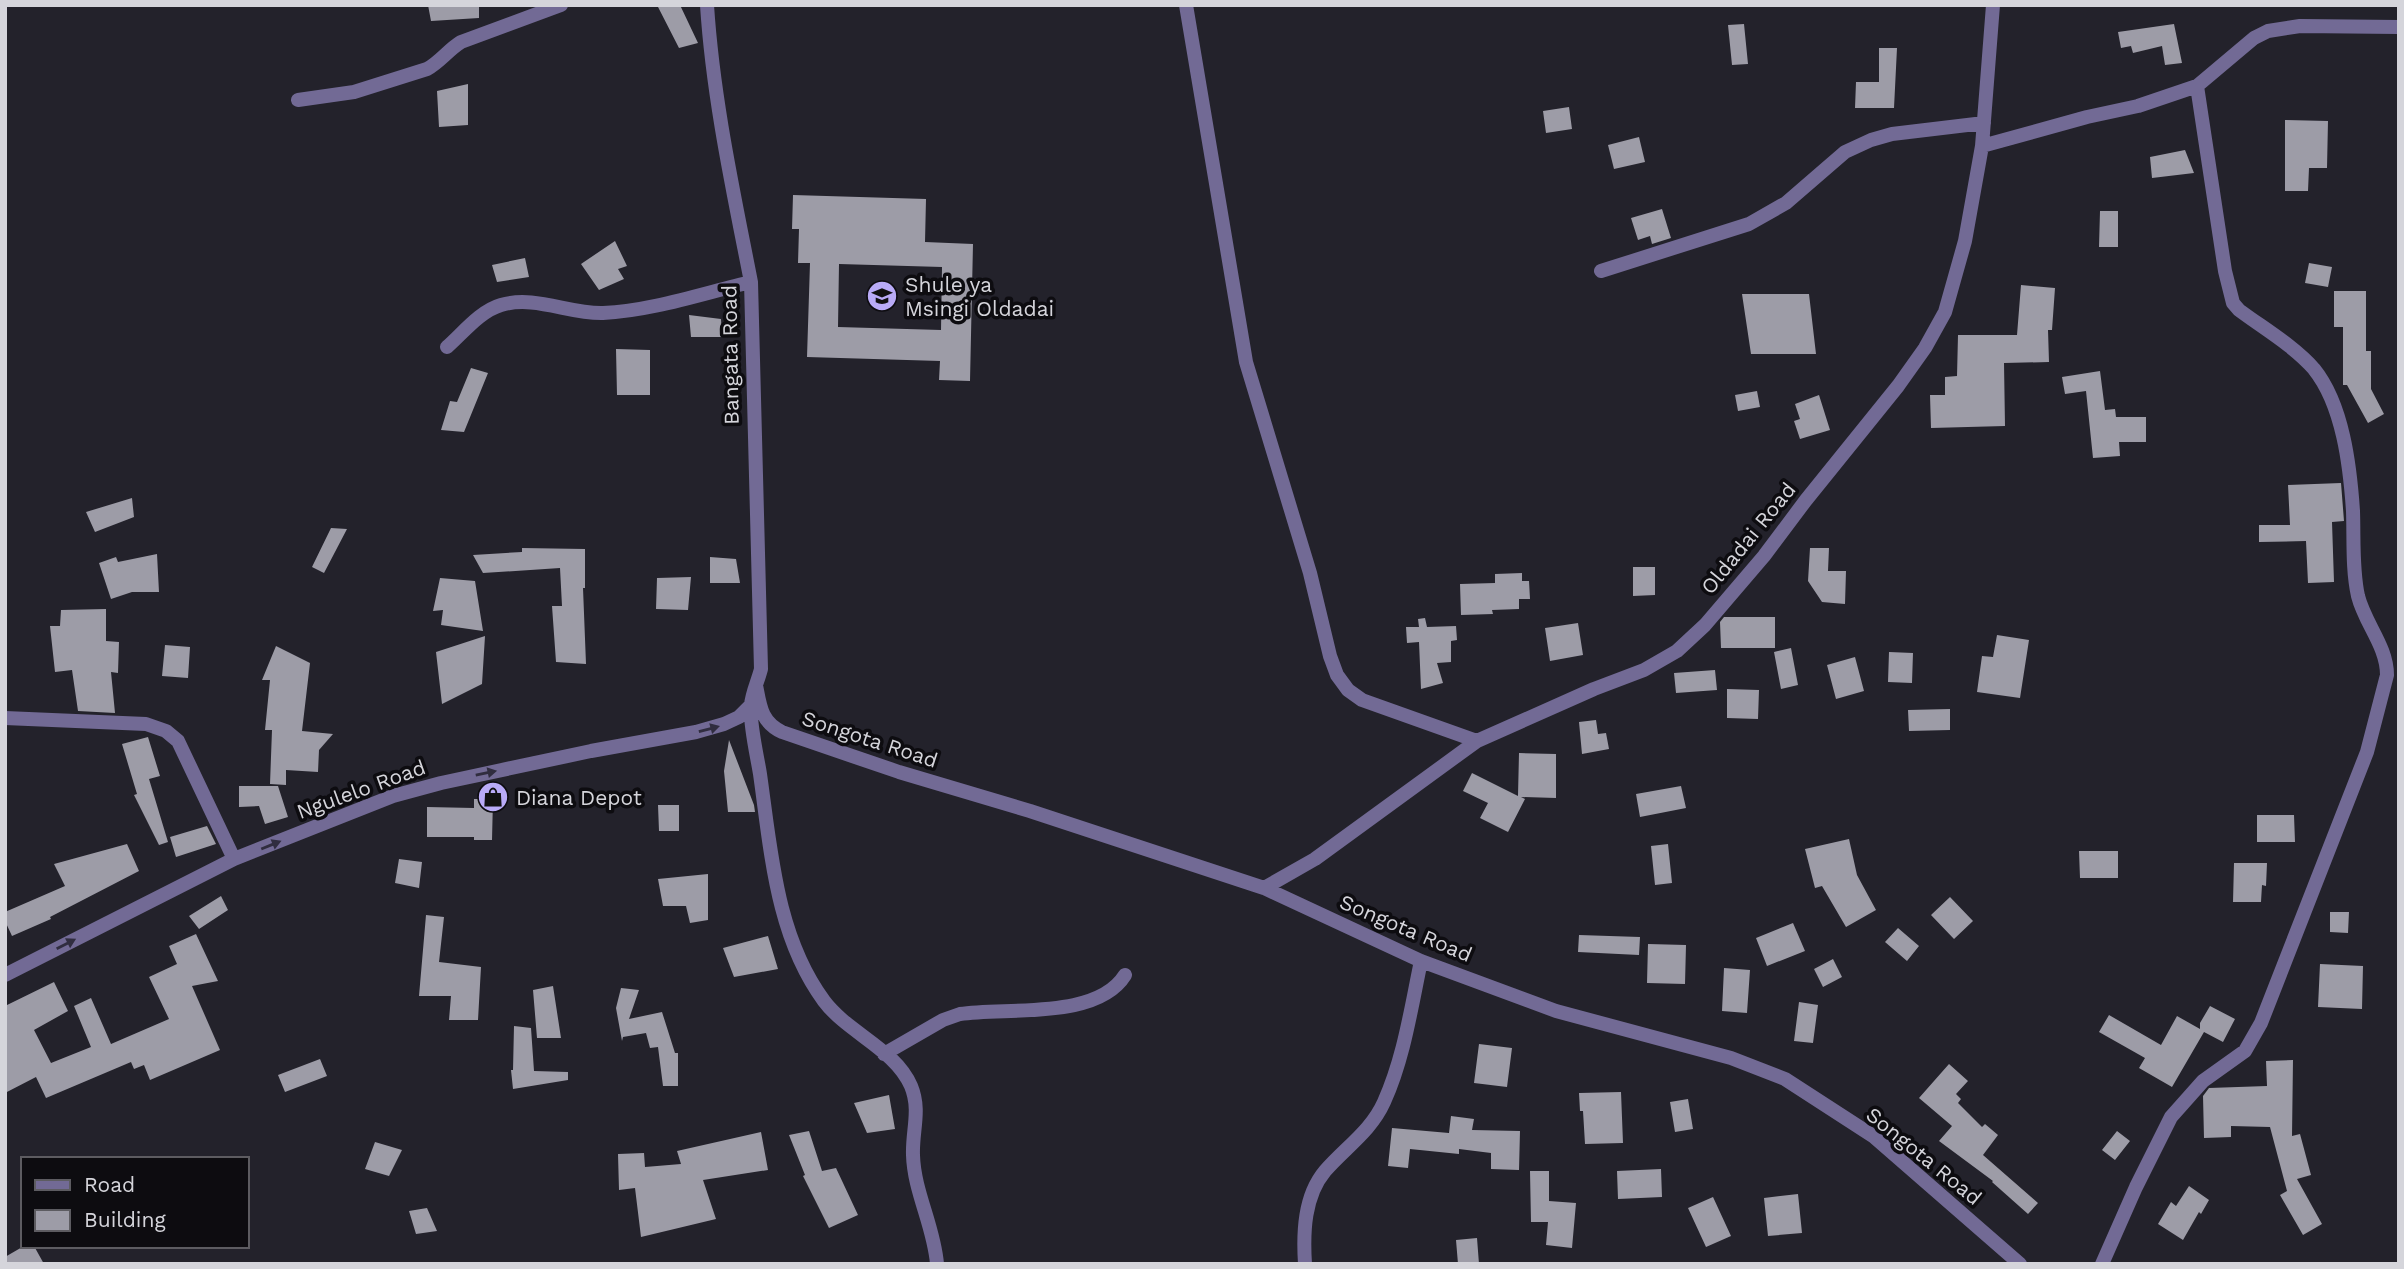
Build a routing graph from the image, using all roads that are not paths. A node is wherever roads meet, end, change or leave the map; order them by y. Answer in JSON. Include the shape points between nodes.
{"nodes":[{"id":1,"x":561,"y":5,"type":"edge"},
{"id":2,"x":707,"y":5,"type":"edge"},
{"id":3,"x":1186,"y":5,"type":"edge"},
{"id":4,"x":1993,"y":5,"type":"edge"},
{"id":5,"x":2399,"y":27,"type":"edge"},
{"id":6,"x":2197,"y":86,"type":"junction"},
{"id":7,"x":298,"y":100,"type":"dead end"},
{"id":8,"x":1984,"y":123,"type":"junction"},
{"id":9,"x":1982,"y":146,"type":"junction"},
{"id":10,"x":1601,"y":271,"type":"dead end"},
{"id":11,"x":751,"y":282,"type":"junction"},
{"id":12,"x":447,"y":347,"type":"dead end"},
{"id":13,"x":756,"y":685,"type":"junction"},
{"id":14,"x":750,"y":706,"type":"junction"},
{"id":15,"x":5,"y":718,"type":"edge"},
{"id":16,"x":1477,"y":741,"type":"junction"},
{"id":17,"x":234,"y":859,"type":"junction"},
{"id":18,"x":1264,"y":888,"type":"junction"},
{"id":19,"x":1421,"y":961,"type":"junction"},
{"id":20,"x":5,"y":975,"type":"edge"},
{"id":21,"x":1125,"y":975,"type":"dead end"},
{"id":22,"x":884,"y":1054,"type":"junction"},
{"id":23,"x":937,"y":1264,"type":"edge"},
{"id":24,"x":1305,"y":1264,"type":"edge"},
{"id":25,"x":2020,"y":1264,"type":"edge"},
{"id":26,"x":2102,"y":1264,"type":"edge"}],
"edges":[{"from":1,"to":7,"type":"street","via":[[461,42],[427,69],[354,92]]},
{"from":2,"to":11,"type":"street","name":"Bangata Road","via":[[711,68]]},
{"from":3,"to":16,"type":"street","via":[[1246,362],[1311,573],[1337,675],[1362,700]]},
{"from":4,"to":8,"type":"street","name":"Oldadai Road"},
{"from":5,"to":6,"type":"street","via":[[2300,26],[2269,31],[2254,38]]},
{"from":6,"to":9,"type":"street"},
{"from":6,"to":26,"type":"street","via":[[2233,303],[2313,369],[2341,426],[2351,484],[2358,596],[2383,650],[2387,675],[2367,752],[2261,1023],[2245,1051],[2203,1081],[2171,1117]]},
{"from":8,"to":9,"type":"street","name":"Oldadai Road"},
{"from":8,"to":10,"type":"street","via":[[1871,140],[1845,152],[1786,203],[1749,224]]},
{"from":9,"to":16,"type":"street","name":"Oldadai Road","via":[[1965,241],[1945,312],[1925,348],[1705,625],[1677,651],[1644,670]]},
{"from":11,"to":12,"type":"street","via":[[618,311],[504,303],[489,309]]},
{"from":11,"to":13,"type":"street","name":"Bangata Road","via":[[761,669]]},
{"from":13,"to":14,"type":"street","name":"Bangata Road"},
{"from":13,"to":18,"type":"street","name":"Songota Road","via":[[765,720],[782,732]]},
{"from":17,"to":14,"type":"street","name":"Ngulelo Road","one_way":true,"via":[[393,796],[696,732],[739,717]]},
{"from":14,"to":22,"type":"street","via":[[780,902],[790,935],[807,976],[826,1004],[846,1026]]},
{"from":15,"to":17,"type":"street","via":[[146,724],[166,731],[178,741]]},
{"from":16,"to":18,"type":"street","name":"Oldadai Road","via":[[1315,859]]},
{"from":20,"to":17,"type":"street","name":"Ngulelo Road","one_way":true},
{"from":18,"to":19,"type":"street","name":"Songota Road"},
{"from":19,"to":24,"type":"street","via":[[1401,1056],[1384,1102],[1370,1127],[1324,1173],[1315,1189],[1304,1232]]},
{"from":19,"to":25,"type":"street","name":"Songota Road","via":[[1556,1011],[1731,1058],[1785,1079],[1873,1136]]},
{"from":21,"to":22,"type":"street","via":[[1112,991],[1074,1005],[960,1014]]},
{"from":22,"to":23,"type":"street","via":[[910,1084],[915,1100],[913,1154]]}]}
